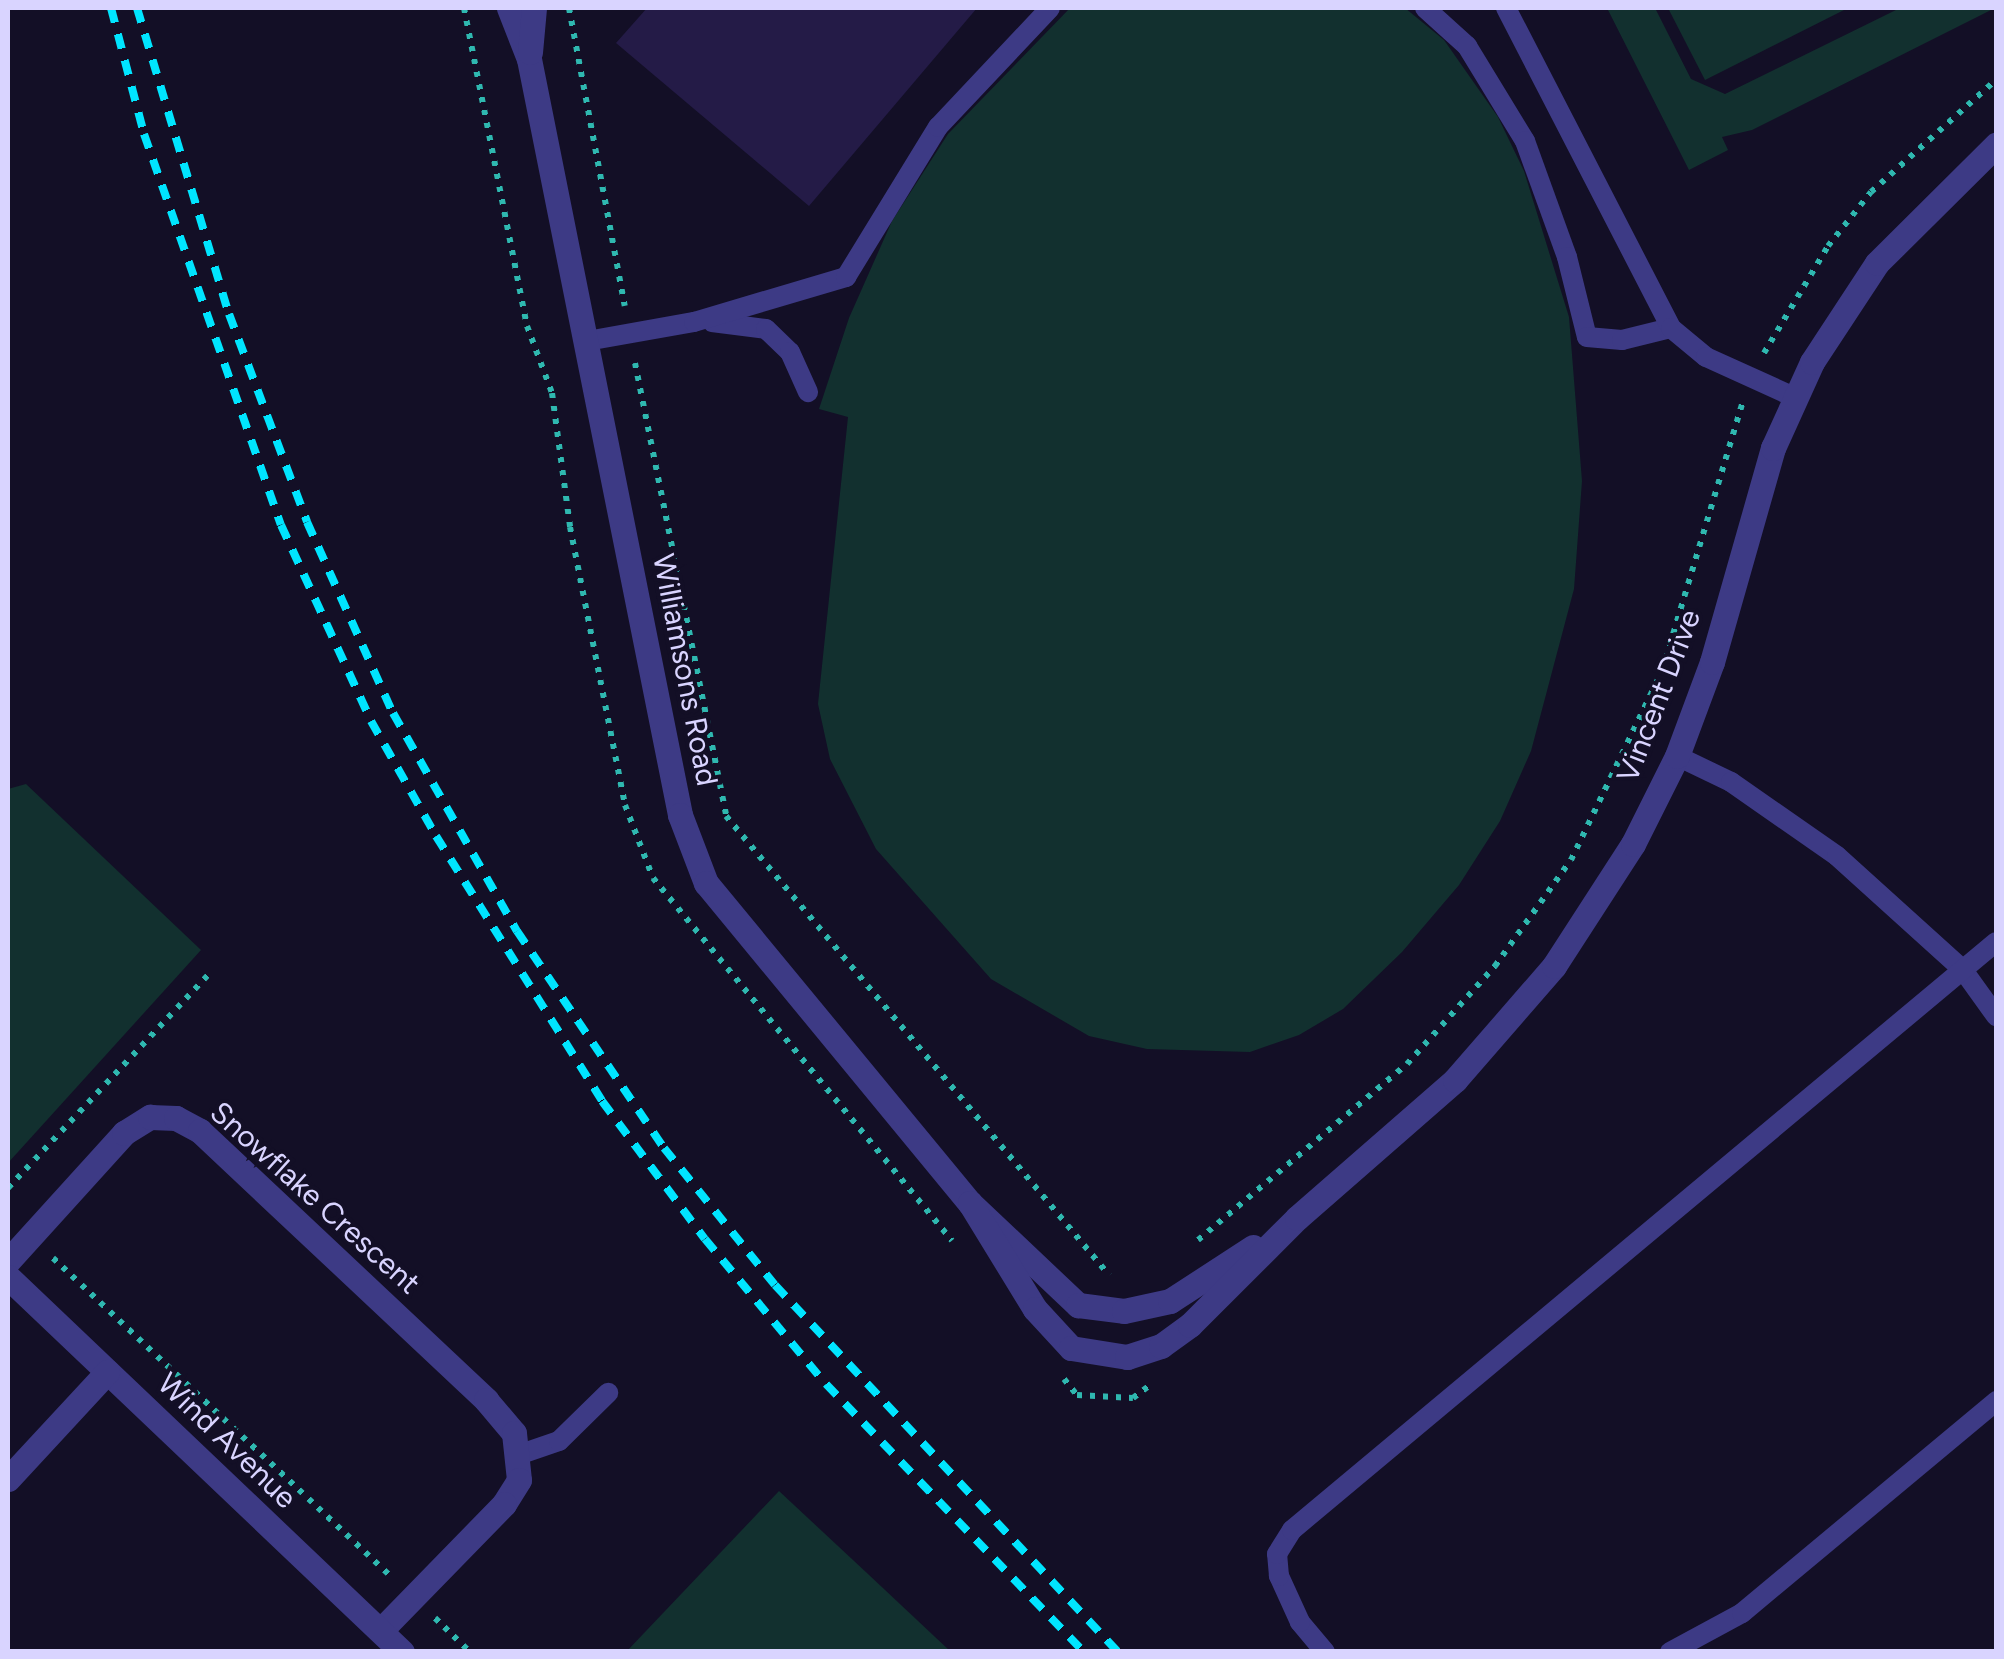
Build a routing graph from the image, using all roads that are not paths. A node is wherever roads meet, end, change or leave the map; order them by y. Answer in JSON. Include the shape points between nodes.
{"nodes":[{"id":1,"x":509,"y":8,"type":"edge"},
{"id":2,"x":534,"y":8,"type":"edge"},
{"id":3,"x":1050,"y":8,"type":"edge"},
{"id":4,"x":1425,"y":8,"type":"edge"},
{"id":5,"x":1506,"y":8,"type":"edge"},
{"id":6,"x":529,"y":59,"type":"junction"},
{"id":7,"x":1996,"y":144,"type":"edge"},
{"id":8,"x":694,"y":322,"type":"junction"},
{"id":9,"x":1671,"y":328,"type":"junction"},
{"id":10,"x":587,"y":341,"type":"junction"},
{"id":11,"x":808,"y":392,"type":"dead end"},
{"id":12,"x":1794,"y":396,"type":"junction"},
{"id":13,"x":1677,"y":756,"type":"junction"},
{"id":14,"x":1996,"y":942,"type":"edge"},
{"id":15,"x":1963,"y":970,"type":"junction"},
{"id":16,"x":1996,"y":1016,"type":"edge"},
{"id":17,"x":970,"y":1203,"type":"junction"},
{"id":18,"x":1296,"y":1218,"type":"junction"},
{"id":19,"x":8,"y":1261,"type":"edge"},
{"id":20,"x":8,"y":1277,"type":"edge"},
{"id":21,"x":1124,"y":1311,"type":"joint"},
{"id":22,"x":1110,"y":1358,"type":"joint"},
{"id":23,"x":108,"y":1372,"type":"junction"},
{"id":24,"x":608,"y":1393,"type":"dead end"},
{"id":25,"x":1996,"y":1400,"type":"edge"},
{"id":26,"x":520,"y":1454,"type":"junction"},
{"id":27,"x":8,"y":1479,"type":"edge"},
{"id":28,"x":380,"y":1631,"type":"junction"},
{"id":29,"x":402,"y":1652,"type":"edge"},
{"id":30,"x":1325,"y":1652,"type":"edge"},
{"id":31,"x":1670,"y":1652,"type":"edge"}],
"edges":[{"from":1,"to":6,"type":"street","name":"Williamsons Road"},
{"from":2,"to":6,"type":"street","name":"Williamsons Road"},
{"from":3,"to":8,"type":"lane","via":[[938,127],[846,278]]},
{"from":4,"to":9,"type":"lane","via":[[1467,46],[1524,141],[1567,257],[1587,337],[1622,340]]},
{"from":5,"to":9,"type":"lane"},
{"from":6,"to":10,"type":"street","name":"Williamsons Road"},
{"from":7,"to":12,"type":"street","name":"Vincent Drive","via":[[1917,216],[1877,264]]},
{"from":8,"to":10,"type":"lane"},
{"from":8,"to":11,"type":"lane","via":[[766,329],[790,352]]},
{"from":9,"to":12,"type":"lane","via":[[1706,357]]},
{"from":10,"to":17,"type":"street","name":"Williamsons Road","via":[[691,852],[735,920]]},
{"from":12,"to":13,"type":"street","name":"Vincent Drive"},
{"from":13,"to":15,"type":"lane","via":[[1797,824]]},
{"from":13,"to":18,"type":"street","name":"Vincent Drive","via":[[1633,844],[1554,966],[1455,1080]]},
{"from":14,"to":15,"type":"lane"},
{"from":15,"to":16,"type":"lane"},
{"from":15,"to":30,"type":"lane","via":[[1292,1530],[1278,1554],[1279,1576],[1300,1622]]},
{"from":17,"to":21,"type":"street","name":"Williamsons Road","via":[[1078,1305]]},
{"from":17,"to":22,"type":"street","name":"Williamsons Road","via":[[1035,1309],[1070,1348]]},
{"from":18,"to":21,"type":"street","name":"Vincent Drive","via":[[1170,1301]]},
{"from":18,"to":22,"type":"street","name":"Vincent Drive","via":[[1190,1325],[1161,1346]]},
{"from":19,"to":26,"type":"street","name":"Snowflake Crescent","via":[[124,1133],[150,1117],[176,1118],[200,1132],[486,1400],[514,1434]]},
{"from":20,"to":23,"type":"street","name":"Wind Avenue"},
{"from":23,"to":27,"type":"street"},
{"from":23,"to":28,"type":"street","name":"Wind Avenue"},
{"from":24,"to":26,"type":"lane","via":[[559,1441]]},
{"from":25,"to":31,"type":"lane","via":[[1742,1613]]},
{"from":26,"to":28,"type":"street","via":[[512,1493]]},
{"from":28,"to":29,"type":"street","name":"Wind Avenue"}]}
